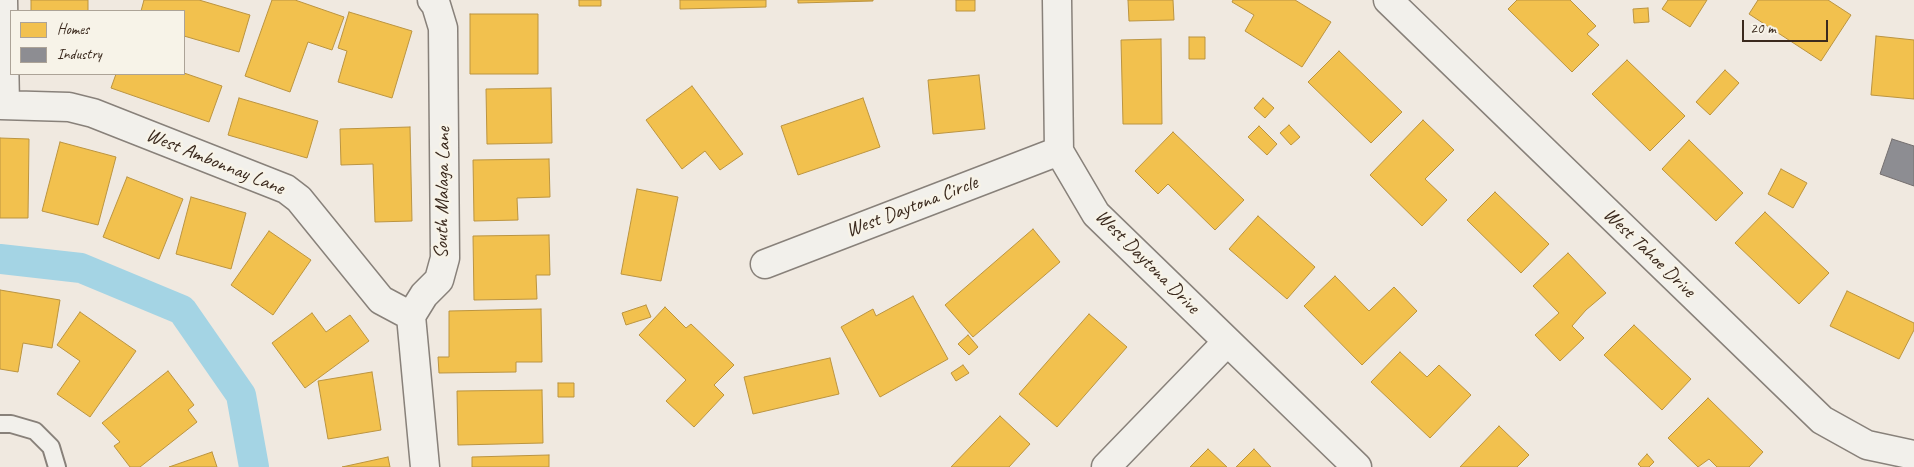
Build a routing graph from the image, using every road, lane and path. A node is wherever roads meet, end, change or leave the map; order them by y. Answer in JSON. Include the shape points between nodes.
{"nodes":[{"id":1,"x":3,"y":0,"type":"edge"},
{"id":2,"x":432,"y":0,"type":"edge"},
{"id":3,"x":1057,"y":0,"type":"edge"},
{"id":4,"x":1404,"y":5,"type":"edge"},
{"id":5,"x":3,"y":105,"type":"edge"},
{"id":6,"x":1059,"y":151,"type":"junction"},
{"id":7,"x":765,"y":264,"type":"dead end"},
{"id":8,"x":411,"y":316,"type":"junction"},
{"id":9,"x":1227,"y":342,"type":"junction"},
{"id":10,"x":0,"y":424,"type":"edge"},
{"id":11,"x":1914,"y":455,"type":"edge"},
{"id":12,"x":57,"y":467,"type":"edge"},
{"id":13,"x":425,"y":467,"type":"edge"},
{"id":14,"x":1106,"y":467,"type":"edge"},
{"id":15,"x":1357,"y":467,"type":"edge"}],
"edges":[{"from":1,"to":5,"type":"street"},
{"from":2,"to":8,"type":"street","name":"South Malaga Lane","via":[[443,28],[445,258],[439,280],[424,295]]},
{"from":3,"to":6,"type":"street","name":"West Daytona Drive"},
{"from":4,"to":11,"type":"street","name":"West Tahoe Drive","via":[[1822,420],[1866,445]]},
{"from":5,"to":8,"type":"street","name":"West Ambonnay Lane","via":[[69,106],[93,113],[286,189],[298,199],[381,300]]},
{"from":6,"to":7,"type":"street","name":"West Daytona Circle"},
{"from":6,"to":9,"type":"street","name":"West Daytona Drive","via":[[1096,214]]},
{"from":8,"to":13,"type":"street"},
{"from":9,"to":14,"type":"street"},
{"from":9,"to":15,"type":"street","name":"West Daytona Drive"},
{"from":10,"to":12,"type":"lane","via":[[35,430],[51,447]]}]}
